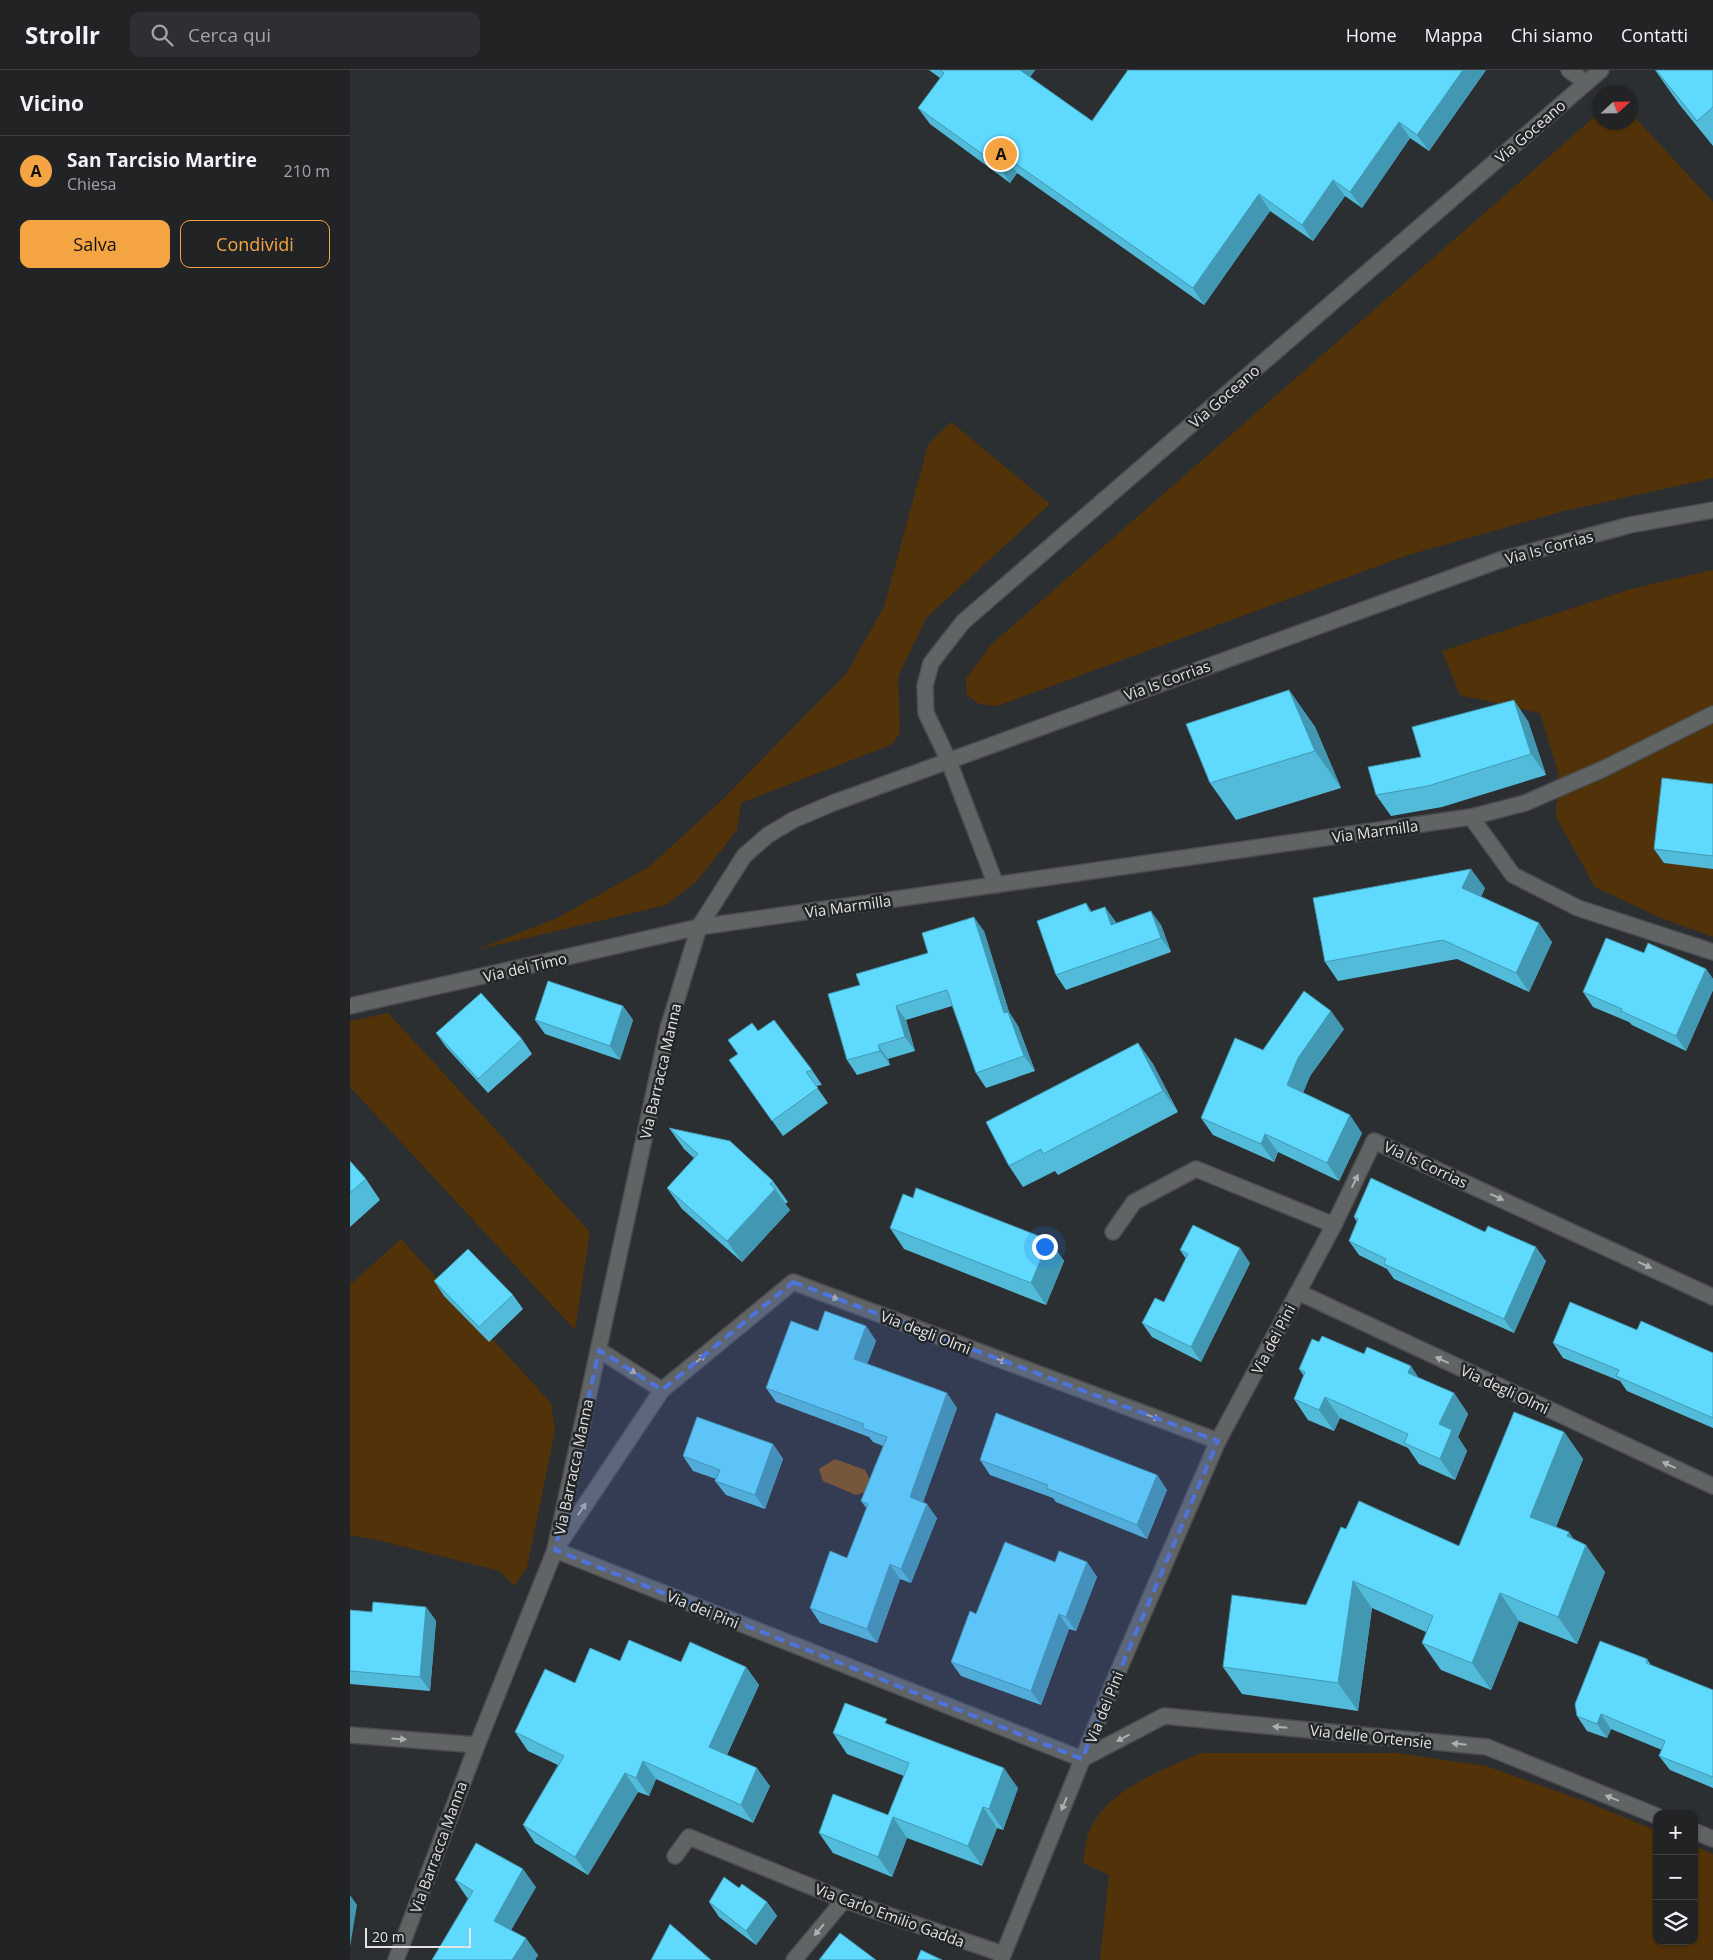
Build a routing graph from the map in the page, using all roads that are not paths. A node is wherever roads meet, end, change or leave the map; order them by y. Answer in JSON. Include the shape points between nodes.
{"nodes":[{"id":1,"x":1568,"y":70,"type":"edge"},
{"id":2,"x":1601,"y":70,"type":"edge"},
{"id":3,"x":1586,"y":83,"type":"junction"},
{"id":4,"x":1713,"y":510,"type":"edge"},
{"id":5,"x":1713,"y":714,"type":"edge"},
{"id":6,"x":948,"y":759,"type":"junction"},
{"id":7,"x":1472,"y":817,"type":"junction"},
{"id":8,"x":996,"y":885,"type":"junction"},
{"id":9,"x":699,"y":927,"type":"junction"},
{"id":10,"x":1713,"y":952,"type":"edge"},
{"id":11,"x":690,"y":955,"type":"joint"},
{"id":12,"x":350,"y":1006,"type":"edge"},
{"id":13,"x":1334,"y":1225,"type":"junction"},
{"id":14,"x":1113,"y":1232,"type":"dead end"},
{"id":15,"x":1298,"y":1292,"type":"junction"},
{"id":16,"x":1713,"y":1296,"type":"edge"},
{"id":17,"x":599,"y":1350,"type":"junction"},
{"id":18,"x":662,"y":1390,"type":"junction"},
{"id":19,"x":1218,"y":1441,"type":"junction"},
{"id":20,"x":1713,"y":1486,"type":"edge"},
{"id":21,"x":555,"y":1550,"type":"junction"},
{"id":22,"x":350,"y":1735,"type":"edge"},
{"id":23,"x":476,"y":1745,"type":"junction"},
{"id":24,"x":1082,"y":1759,"type":"junction"},
{"id":25,"x":1653,"y":1814,"type":"edge"},
{"id":26,"x":1698,"y":1833,"type":"edge"},
{"id":27,"x":1713,"y":1839,"type":"edge"},
{"id":28,"x":675,"y":1856,"type":"dead end"},
{"id":29,"x":844,"y":1900,"type":"junction"},
{"id":30,"x":1002,"y":1957,"type":"edge"},
{"id":31,"x":396,"y":1960,"type":"edge"},
{"id":32,"x":794,"y":1960,"type":"edge"}],
"edges":[{"from":1,"to":3,"type":"street"},
{"from":2,"to":3,"type":"street","name":"Via Goceano"},
{"from":3,"to":6,"type":"street","name":"Via Goceano","via":[[963,622],[931,663],[925,686],[926,713]]},
{"from":4,"to":6,"type":"street","name":"Via Is Corrias","via":[[1630,525],[1500,560]]},
{"from":5,"to":7,"type":"street","via":[[1602,769],[1525,802]]},
{"from":6,"to":8,"type":"street"},
{"from":6,"to":9,"type":"street","name":"Via Is Corrias","via":[[833,803],[768,835],[744,856]]},
{"from":7,"to":8,"type":"street","name":"Via Marmilla"},
{"from":7,"to":10,"type":"street","via":[[1513,875],[1578,908]]},
{"from":8,"to":9,"type":"street","name":"Via Marmilla"},
{"from":9,"to":11,"type":"street","name":"Via Is Corrias"},
{"from":9,"to":12,"type":"street","name":"Via del Timo"},
{"from":11,"to":17,"type":"street","name":"Via Barracca Manna","via":[[668,1028]]},
{"from":13,"to":14,"type":"street","via":[[1196,1169],[1134,1202]]},
{"from":13,"to":15,"type":"street","name":"Via dei Pini"},
{"from":13,"to":16,"type":"street","name":"Via Is Corrias","one_way":true,"via":[[1374,1141]]},
{"from":15,"to":19,"type":"street","name":"Via dei Pini"},
{"from":20,"to":15,"type":"street","name":"Via degli Olmi","one_way":true},
{"from":17,"to":18,"type":"street","one_way":true},
{"from":17,"to":21,"type":"street","name":"Via Barracca Manna"},
{"from":18,"to":19,"type":"street","name":"Via degli Olmi","one_way":true,"via":[[793,1282]]},
{"from":21,"to":18,"type":"street","name":"Via degli Olmi","one_way":true},
{"from":19,"to":24,"type":"street","name":"Via dei Pini"},
{"from":21,"to":23,"type":"street","name":"Via Barracca Manna"},
{"from":21,"to":24,"type":"street","name":"Via dei Pini"},
{"from":22,"to":23,"type":"street","one_way":true},
{"from":23,"to":31,"type":"street","name":"Via Barracca Manna"},
{"from":25,"to":24,"type":"street","name":"Via delle Ortensie","one_way":true,"via":[[1487,1747],[1449,1743],[1164,1716]]},
{"from":24,"to":30,"type":"street","name":"Via Carlo Emilio Gadda","one_way":true},
{"from":26,"to":27,"type":"street"},
{"from":28,"to":29,"type":"street","name":"Via Carlo Emilio Gadda","via":[[689,1837]]},
{"from":29,"to":30,"type":"street","name":"Via Carlo Emilio Gadda"},
{"from":29,"to":32,"type":"street","one_way":true}]}
